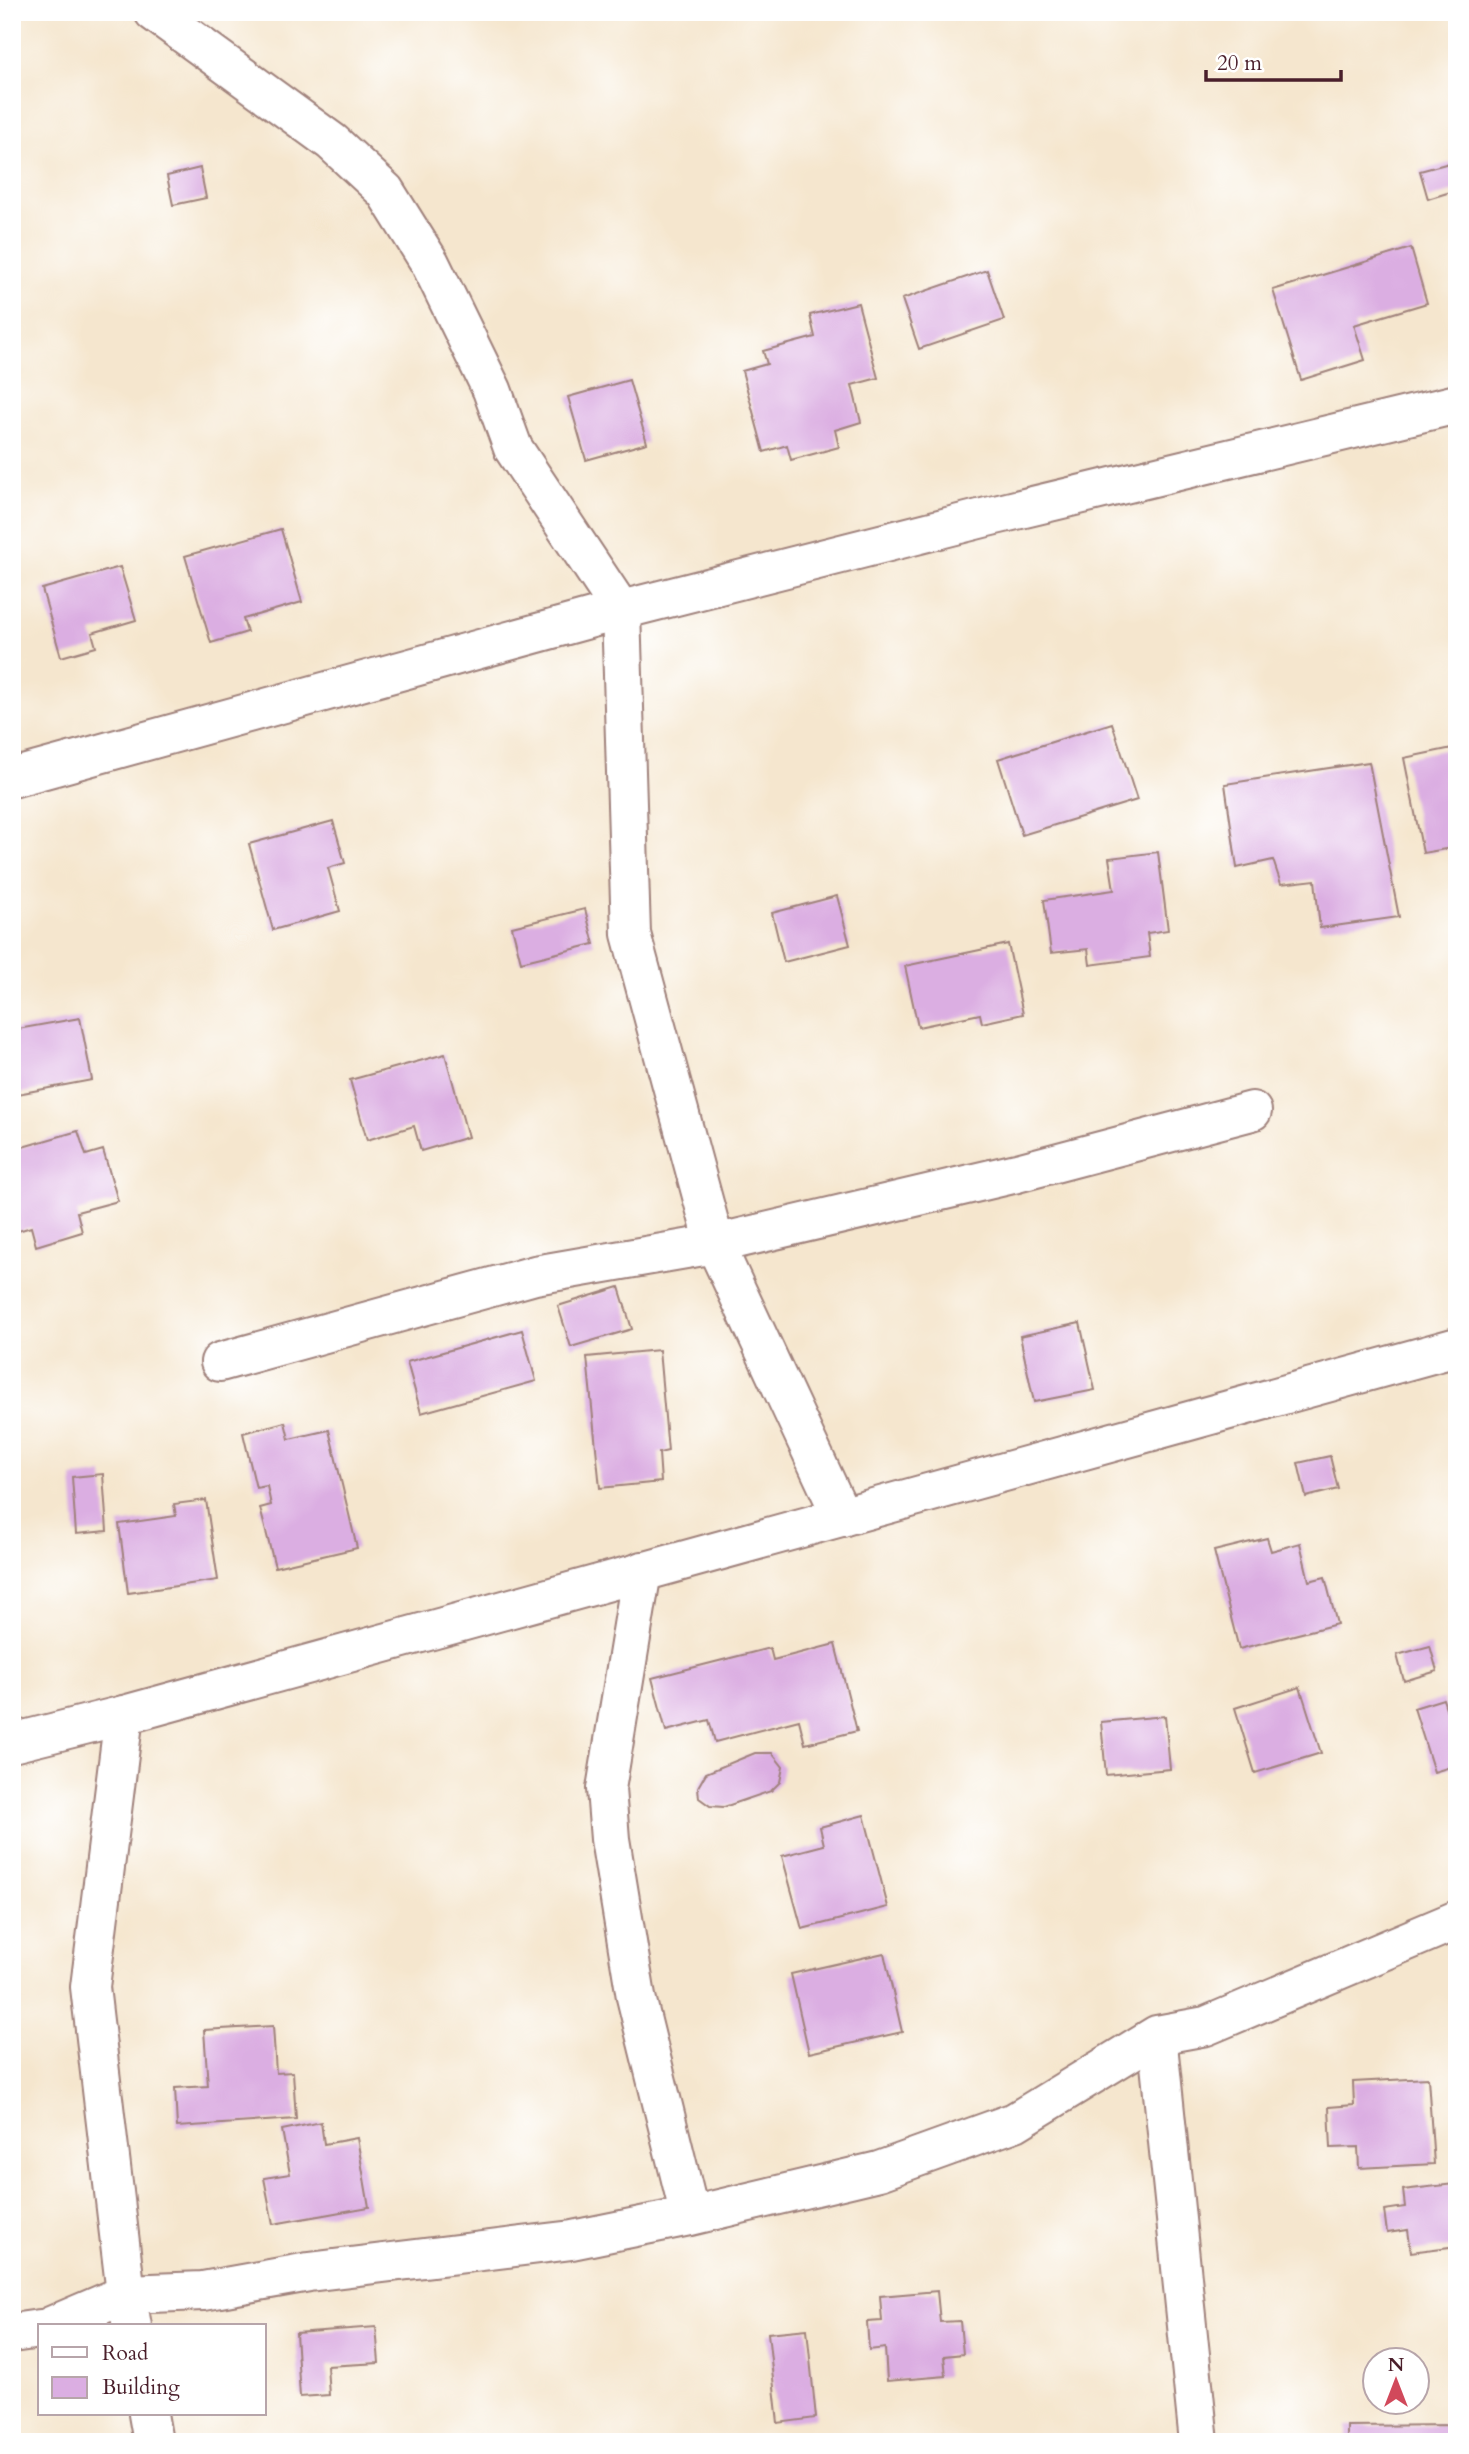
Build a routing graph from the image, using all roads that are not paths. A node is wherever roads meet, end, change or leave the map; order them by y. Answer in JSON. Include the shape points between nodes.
{"nodes":[{"id":1,"x":154,"y":12,"type":"edge"},
{"id":2,"x":1457,"y":404,"type":"edge"},
{"id":3,"x":621,"y":610,"type":"junction"},
{"id":4,"x":12,"y":778,"type":"edge"},
{"id":5,"x":1252,"y":1111,"type":"dead end"},
{"id":6,"x":715,"y":1244,"type":"junction"},
{"id":7,"x":1457,"y":1347,"type":"edge"},
{"id":8,"x":220,"y":1362,"type":"dead end"},
{"id":9,"x":842,"y":1517,"type":"junction"},
{"id":10,"x":642,"y":1571,"type":"junction"},
{"id":11,"x":124,"y":1716,"type":"junction"},
{"id":12,"x":12,"y":1743,"type":"edge"},
{"id":13,"x":1457,"y":1920,"type":"edge"},
{"id":14,"x":1157,"y":2035,"type":"junction"},
{"id":15,"x":690,"y":2216,"type":"junction"},
{"id":16,"x":129,"y":2310,"type":"edge"},
{"id":17,"x":61,"y":2324,"type":"edge"},
{"id":18,"x":38,"y":2329,"type":"edge"},
{"id":19,"x":12,"y":2333,"type":"edge"},
{"id":20,"x":148,"y":2416,"type":"edge"},
{"id":21,"x":153,"y":2442,"type":"edge"},
{"id":22,"x":1199,"y":2442,"type":"edge"}],
"edges":[{"from":1,"to":3,"type":"street","via":[[331,142],[385,191],[437,276],[492,390],[513,448]]},
{"from":2,"to":3,"type":"street"},
{"from":3,"to":4,"type":"street"},
{"from":3,"to":6,"type":"street","via":[[631,934]]},
{"from":5,"to":6,"type":"street","via":[[1017,1173]]},
{"from":6,"to":8,"type":"street","via":[[535,1275]]},
{"from":6,"to":9,"type":"street"},
{"from":7,"to":9,"type":"street"},
{"from":9,"to":10,"type":"street"},
{"from":10,"to":11,"type":"street"},
{"from":10,"to":15,"type":"street","via":[[606,1789],[636,1997]]},
{"from":11,"to":12,"type":"street"},
{"from":11,"to":16,"type":"street","via":[[90,1987]]},
{"from":13,"to":14,"type":"street","via":[[1206,2026]]},
{"from":14,"to":15,"type":"street","via":[[1015,2122],[879,2171]]},
{"from":14,"to":22,"type":"street"},
{"from":15,"to":16,"type":"street","via":[[572,2240],[309,2272]]},
{"from":16,"to":17,"type":"street"},
{"from":18,"to":19,"type":"street"},
{"from":20,"to":21,"type":"street"}]}
